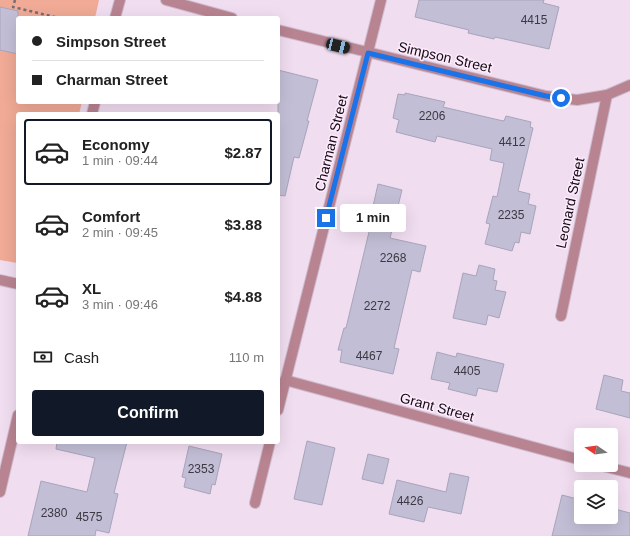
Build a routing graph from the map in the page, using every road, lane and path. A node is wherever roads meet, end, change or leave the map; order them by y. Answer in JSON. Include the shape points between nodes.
{"nodes":[{"id":1,"x":15,"y":0,"type":"edge"},
{"id":2,"x":120,"y":0,"type":"edge"},
{"id":3,"x":166,"y":0,"type":"edge"},
{"id":4,"x":381,"y":0,"type":"edge"},
{"id":5,"x":51,"y":16,"type":"edge"},
{"id":6,"x":116,"y":16,"type":"edge"},
{"id":7,"x":225,"y":16,"type":"edge"},
{"id":8,"x":280,"y":31,"type":"edge"},
{"id":9,"x":368,"y":53,"type":"junction"},
{"id":10,"x":630,"y":85,"type":"edge"},
{"id":11,"x":607,"y":95,"type":"junction"},
{"id":12,"x":0,"y":280,"type":"edge"},
{"id":13,"x":16,"y":284,"type":"edge"},
{"id":14,"x":561,"y":316,"type":"dead end"},
{"id":15,"x":285,"y":380,"type":"junction"},
{"id":16,"x":280,"y":401,"type":"edge"},
{"id":17,"x":16,"y":424,"type":"edge"},
{"id":18,"x":270,"y":444,"type":"edge"},
{"id":19,"x":574,"y":458,"type":"edge"},
{"id":20,"x":618,"y":471,"type":"edge"},
{"id":21,"x":630,"y":474,"type":"edge"},
{"id":22,"x":0,"y":492,"type":"edge"},
{"id":23,"x":255,"y":504,"type":"dead end"}],
"edges":[{"from":1,"to":5,"type":"path","via":[[13,7]]},
{"from":2,"to":6,"type":"street"},
{"from":3,"to":7,"type":"street"},
{"from":4,"to":9,"type":"street","name":"Charman Street"},
{"from":8,"to":9,"type":"street","name":"Simpson Street"},
{"from":9,"to":11,"type":"street","name":"Simpson Street","via":[[546,96],[577,100]]},
{"from":9,"to":15,"type":"street","name":"Charman Street"},
{"from":10,"to":11,"type":"street","name":"Simpson Street"},
{"from":11,"to":14,"type":"street","name":"Leonard Street"},
{"from":12,"to":13,"type":"street"},
{"from":15,"to":16,"type":"street","name":"Charman Street"},
{"from":15,"to":19,"type":"street","name":"Grant Street"},
{"from":17,"to":22,"type":"street"},
{"from":18,"to":23,"type":"street"},
{"from":20,"to":21,"type":"street"}]}
